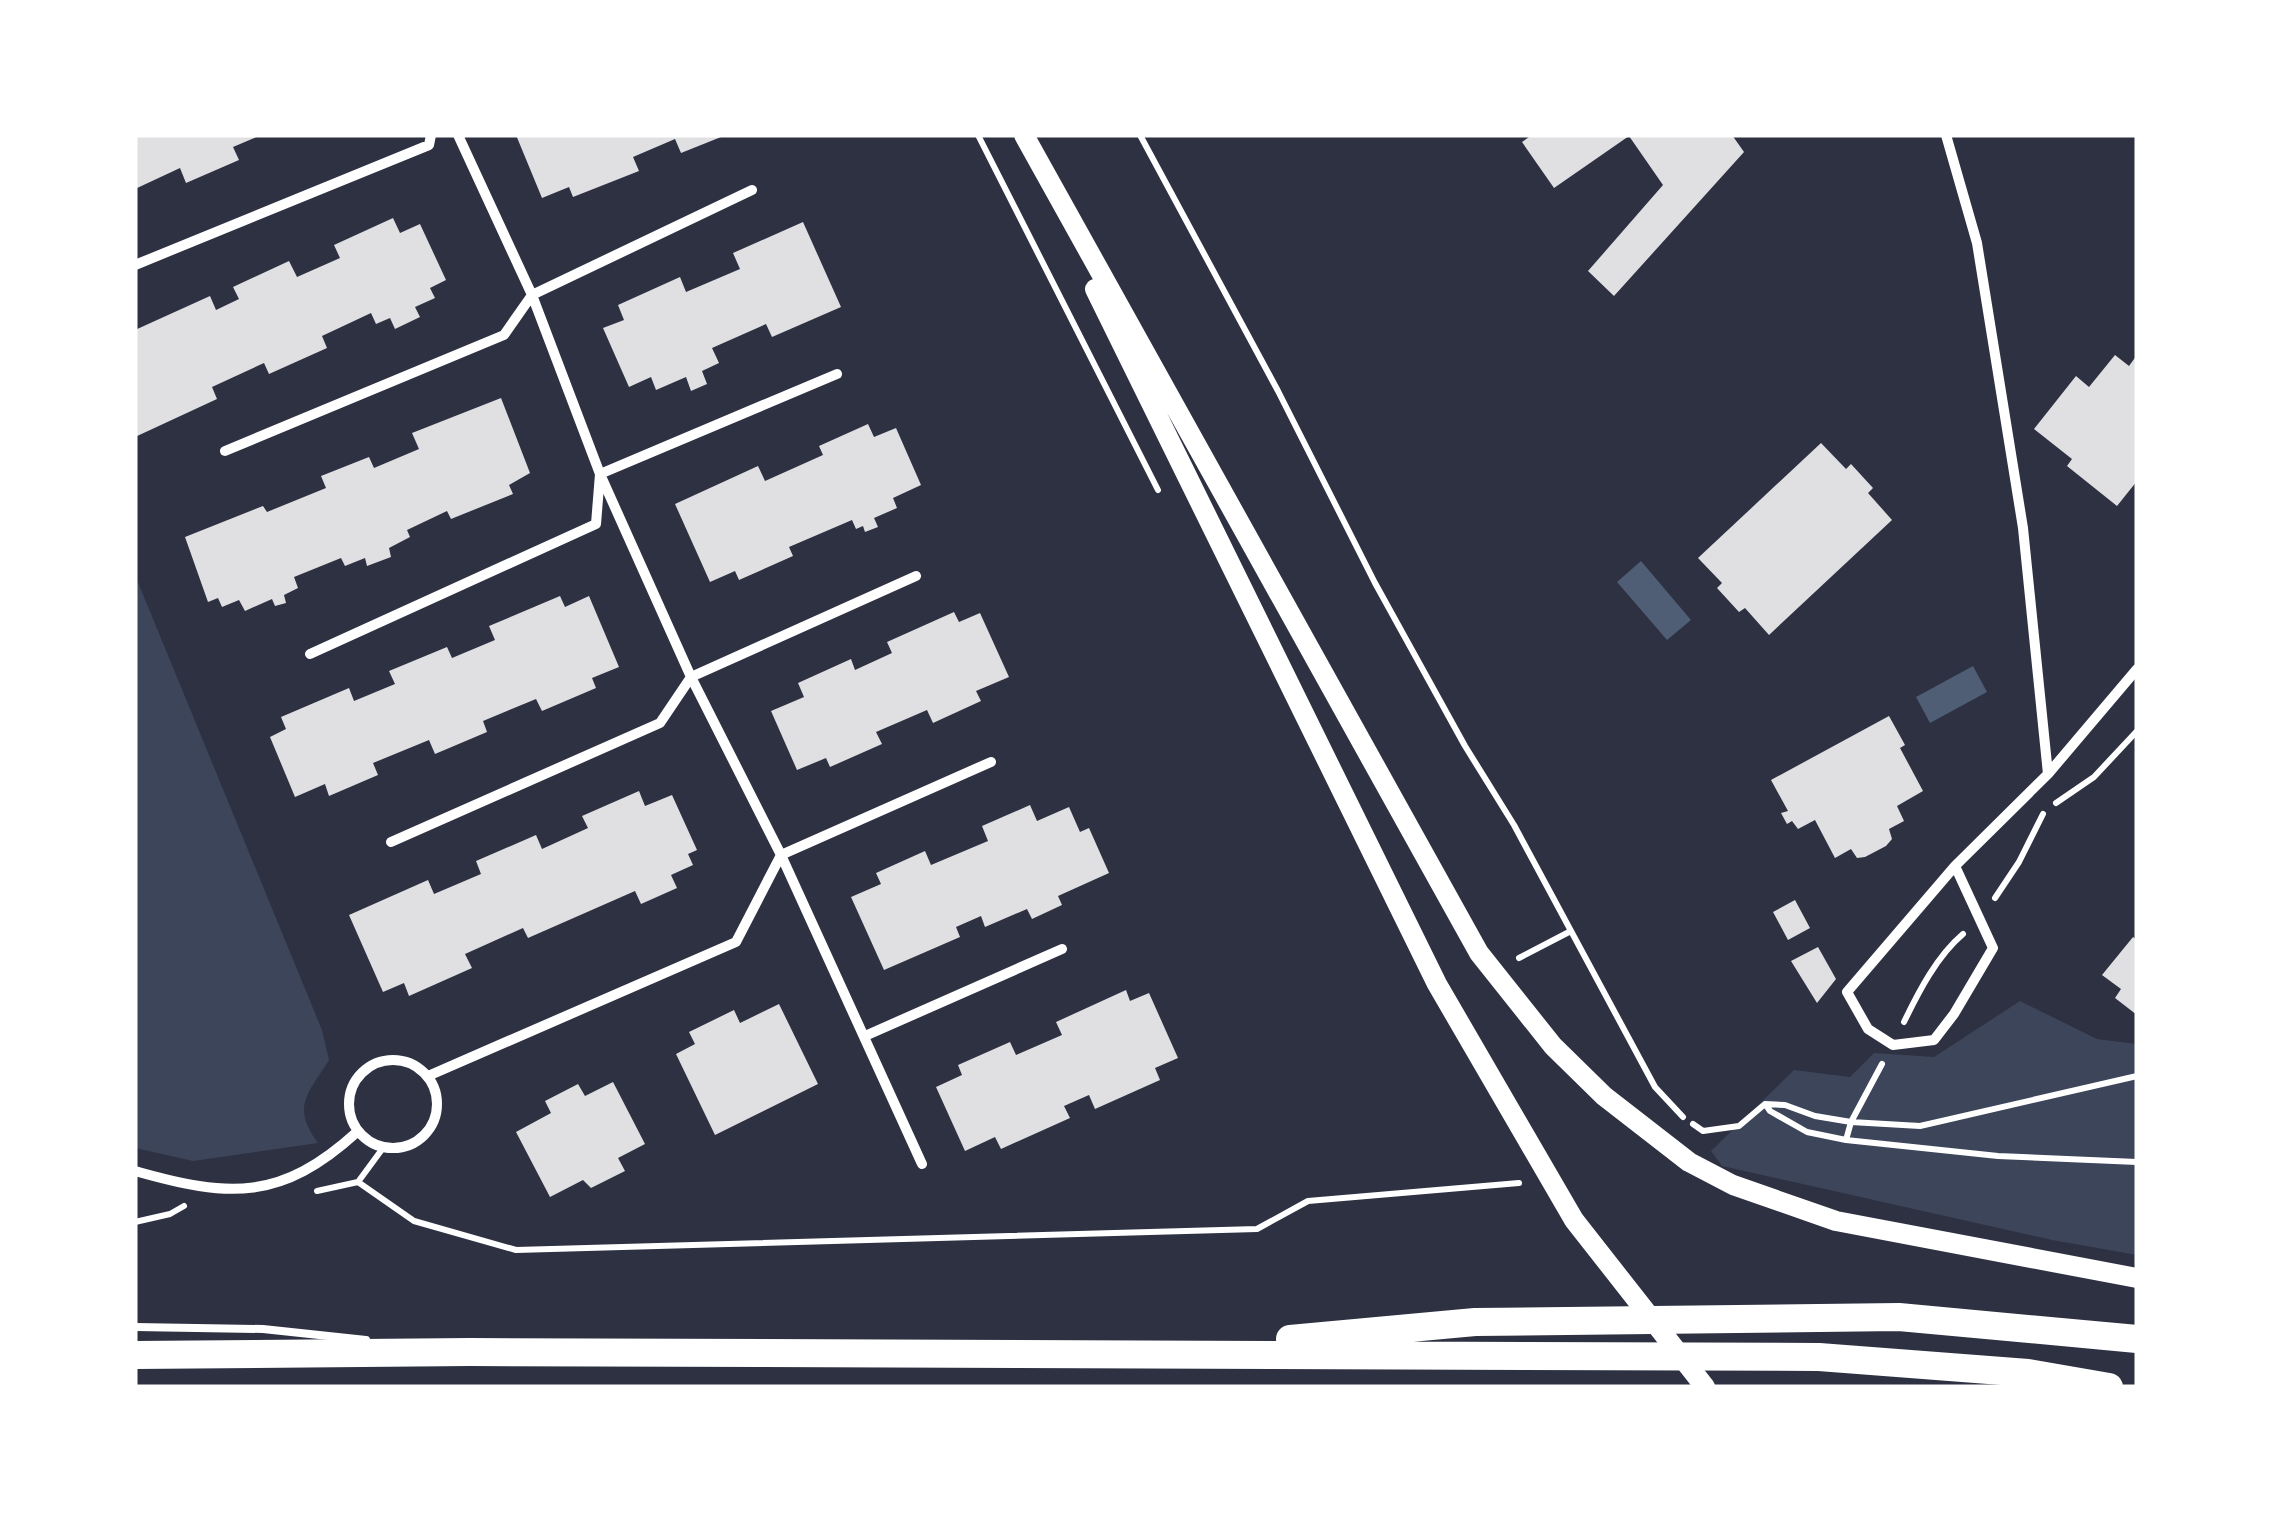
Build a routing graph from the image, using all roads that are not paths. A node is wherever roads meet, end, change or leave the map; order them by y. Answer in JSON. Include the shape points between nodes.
{"nodes":[{"id":1,"x":431,"y":135,"type":"edge"},
{"id":2,"x":458,"y":135,"type":"edge"},
{"id":3,"x":1022,"y":135,"type":"edge"},
{"id":4,"x":1946,"y":135,"type":"edge"},
{"id":5,"x":752,"y":190,"type":"dead end"},
{"id":6,"x":135,"y":265,"type":"edge"},
{"id":7,"x":532,"y":296,"type":"junction"},
{"id":8,"x":837,"y":374,"type":"dead end"},
{"id":9,"x":225,"y":451,"type":"dead end"},
{"id":10,"x":600,"y":474,"type":"junction"},
{"id":11,"x":916,"y":576,"type":"dead end"},
{"id":12,"x":310,"y":654,"type":"dead end"},
{"id":13,"x":2137,"y":670,"type":"edge"},
{"id":14,"x":691,"y":677,"type":"junction"},
{"id":15,"x":991,"y":762,"type":"dead end"},
{"id":16,"x":2048,"y":774,"type":"junction"},
{"id":17,"x":392,"y":842,"type":"dead end"},
{"id":18,"x":781,"y":855,"type":"junction"},
{"id":19,"x":1955,"y":866,"type":"junction"},
{"id":20,"x":1062,"y":949,"type":"dead end"},
{"id":21,"x":865,"y":1036,"type":"junction"},
{"id":22,"x":428,"y":1076,"type":"junction"},
{"id":23,"x":357,"y":1132,"type":"junction"},
{"id":24,"x":922,"y":1164,"type":"dead end"},
{"id":25,"x":135,"y":1170,"type":"edge"},
{"id":26,"x":2137,"y":1278,"type":"edge"},
{"id":27,"x":135,"y":1327,"type":"edge"},
{"id":28,"x":2137,"y":1339,"type":"edge"},
{"id":29,"x":470,"y":1352,"type":"junction"},
{"id":30,"x":135,"y":1355,"type":"edge"},
{"id":31,"x":1109,"y":1356,"type":"junction"},
{"id":32,"x":1704,"y":1387,"type":"edge"},
{"id":33,"x":2109,"y":1387,"type":"edge"}],
"edges":[{"from":1,"to":6,"type":"street","via":[[428,145]]},
{"from":2,"to":7,"type":"street"},
{"from":3,"to":26,"type":"main road","via":[[1470,936],[1553,1046],[1630,1117],[1689,1162],[1733,1185],[1836,1221]]},
{"from":3,"to":32,"type":"main road","via":[[1438,984],[1574,1220]]},
{"from":4,"to":16,"type":"street","via":[[1978,244],[2023,528]]},
{"from":5,"to":7,"type":"street"},
{"from":7,"to":9,"type":"street","via":[[504,335]]},
{"from":7,"to":10,"type":"street"},
{"from":8,"to":10,"type":"street"},
{"from":10,"to":12,"type":"street","via":[[596,524]]},
{"from":10,"to":14,"type":"street"},
{"from":11,"to":14,"type":"street"},
{"from":13,"to":16,"type":"street"},
{"from":14,"to":17,"type":"street","via":[[660,723]]},
{"from":14,"to":18,"type":"street"},
{"from":15,"to":18,"type":"street"},
{"from":16,"to":19,"type":"street"},
{"from":18,"to":21,"type":"street"},
{"from":18,"to":22,"type":"street","via":[[736,942]]},
{"from":19,"to":19,"type":"street","via":[[1994,948],[1934,1040],[1893,1045],[1868,1028],[1847,992]]},
{"from":20,"to":21,"type":"street"},
{"from":21,"to":24,"type":"street"},
{"from":22,"to":23,"type":"street","via":[[400,1060],[368,1066],[348,1104]]},
{"from":22,"to":23,"type":"street","via":[[438,1106],[426,1135],[414,1144],[383,1148]]},
{"from":23,"to":25,"type":"street","via":[[311,1168],[246,1190],[205,1188]]},
{"from":27,"to":29,"type":"lane","via":[[264,1329]]},
{"from":28,"to":31,"type":"highway","via":[[1899,1317],[1476,1322]]},
{"from":29,"to":30,"type":"highway"},
{"from":29,"to":31,"type":"highway"},
{"from":31,"to":33,"type":"highway","via":[[1819,1357],[2028,1373]]}]}
